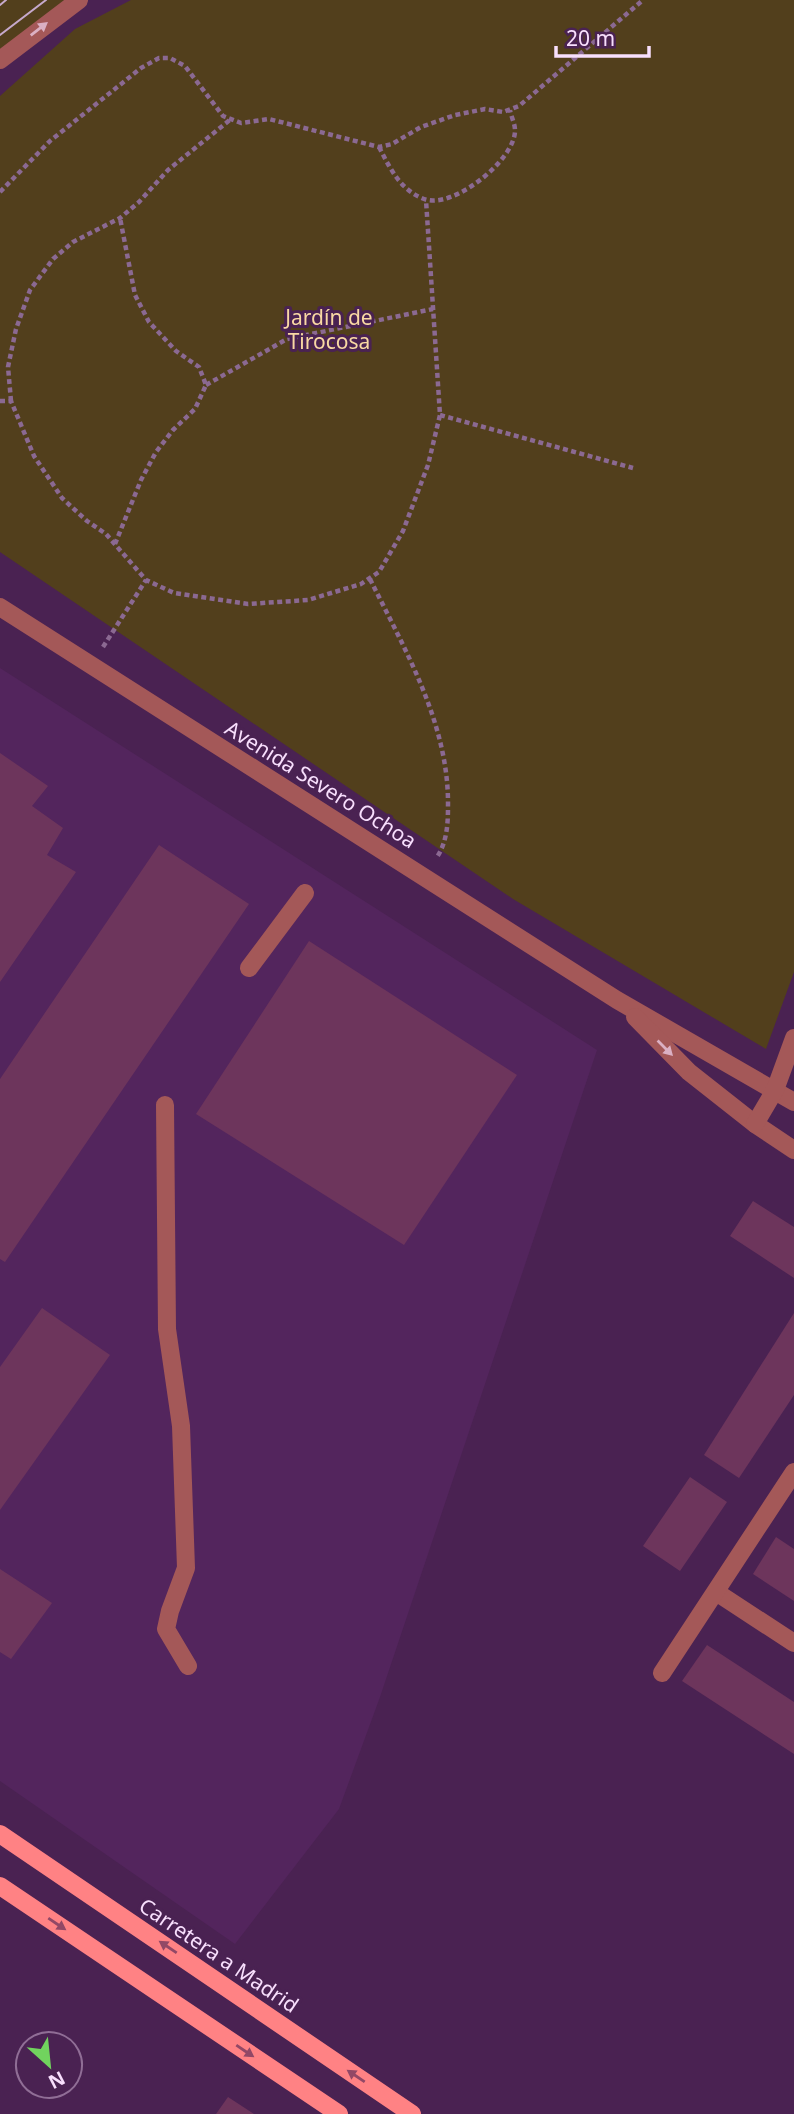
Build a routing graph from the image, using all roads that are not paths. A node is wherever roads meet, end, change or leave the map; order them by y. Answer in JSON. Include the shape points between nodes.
{"nodes":[{"id":1,"x":79,"y":0,"type":"edge"},
{"id":2,"x":0,"y":60,"type":"edge"},
{"id":3,"x":0,"y":607,"type":"edge"},
{"id":4,"x":304,"y":893,"type":"dead end"},
{"id":5,"x":249,"y":968,"type":"dead end"},
{"id":6,"x":617,"y":1000,"type":"junction"},
{"id":7,"x":794,"y":1038,"type":"edge"},
{"id":8,"x":775,"y":1090,"type":"junction"},
{"id":9,"x":794,"y":1102,"type":"edge"},
{"id":10,"x":165,"y":1105,"type":"dead end"},
{"id":11,"x":755,"y":1124,"type":"junction"},
{"id":12,"x":794,"y":1150,"type":"edge"},
{"id":13,"x":794,"y":1472,"type":"edge"},
{"id":14,"x":716,"y":1591,"type":"junction"},
{"id":15,"x":794,"y":1643,"type":"edge"},
{"id":16,"x":188,"y":1666,"type":"dead end"},
{"id":17,"x":662,"y":1673,"type":"dead end"},
{"id":18,"x":0,"y":1834,"type":"edge"},
{"id":19,"x":0,"y":1886,"type":"edge"},
{"id":20,"x":339,"y":2114,"type":"edge"},
{"id":21,"x":412,"y":2114,"type":"edge"}],
"edges":[{"from":2,"to":1,"type":"street","one_way":true},
{"from":3,"to":6,"type":"street","name":"Avenida Severo Ochoa"},
{"from":4,"to":5,"type":"street"},
{"from":6,"to":8,"type":"street","name":"Avenida Severo Ochoa"},
{"from":6,"to":11,"type":"street","name":"Avenida Severo Ochoa","one_way":true,"via":[[690,1072]]},
{"from":7,"to":8,"type":"street"},
{"from":8,"to":9,"type":"street","name":"Avenida Severo Ochoa"},
{"from":8,"to":11,"type":"street"},
{"from":10,"to":16,"type":"street","via":[[167,1329],[181,1426],[186,1568],[166,1629]]},
{"from":11,"to":12,"type":"street","name":"Avenida Severo Ochoa"},
{"from":13,"to":14,"type":"street"},
{"from":14,"to":15,"type":"street"},
{"from":14,"to":17,"type":"street"},
{"from":21,"to":18,"type":"main road","name":"Carretera a Madrid","one_way":true},
{"from":19,"to":20,"type":"main road","one_way":true}]}
